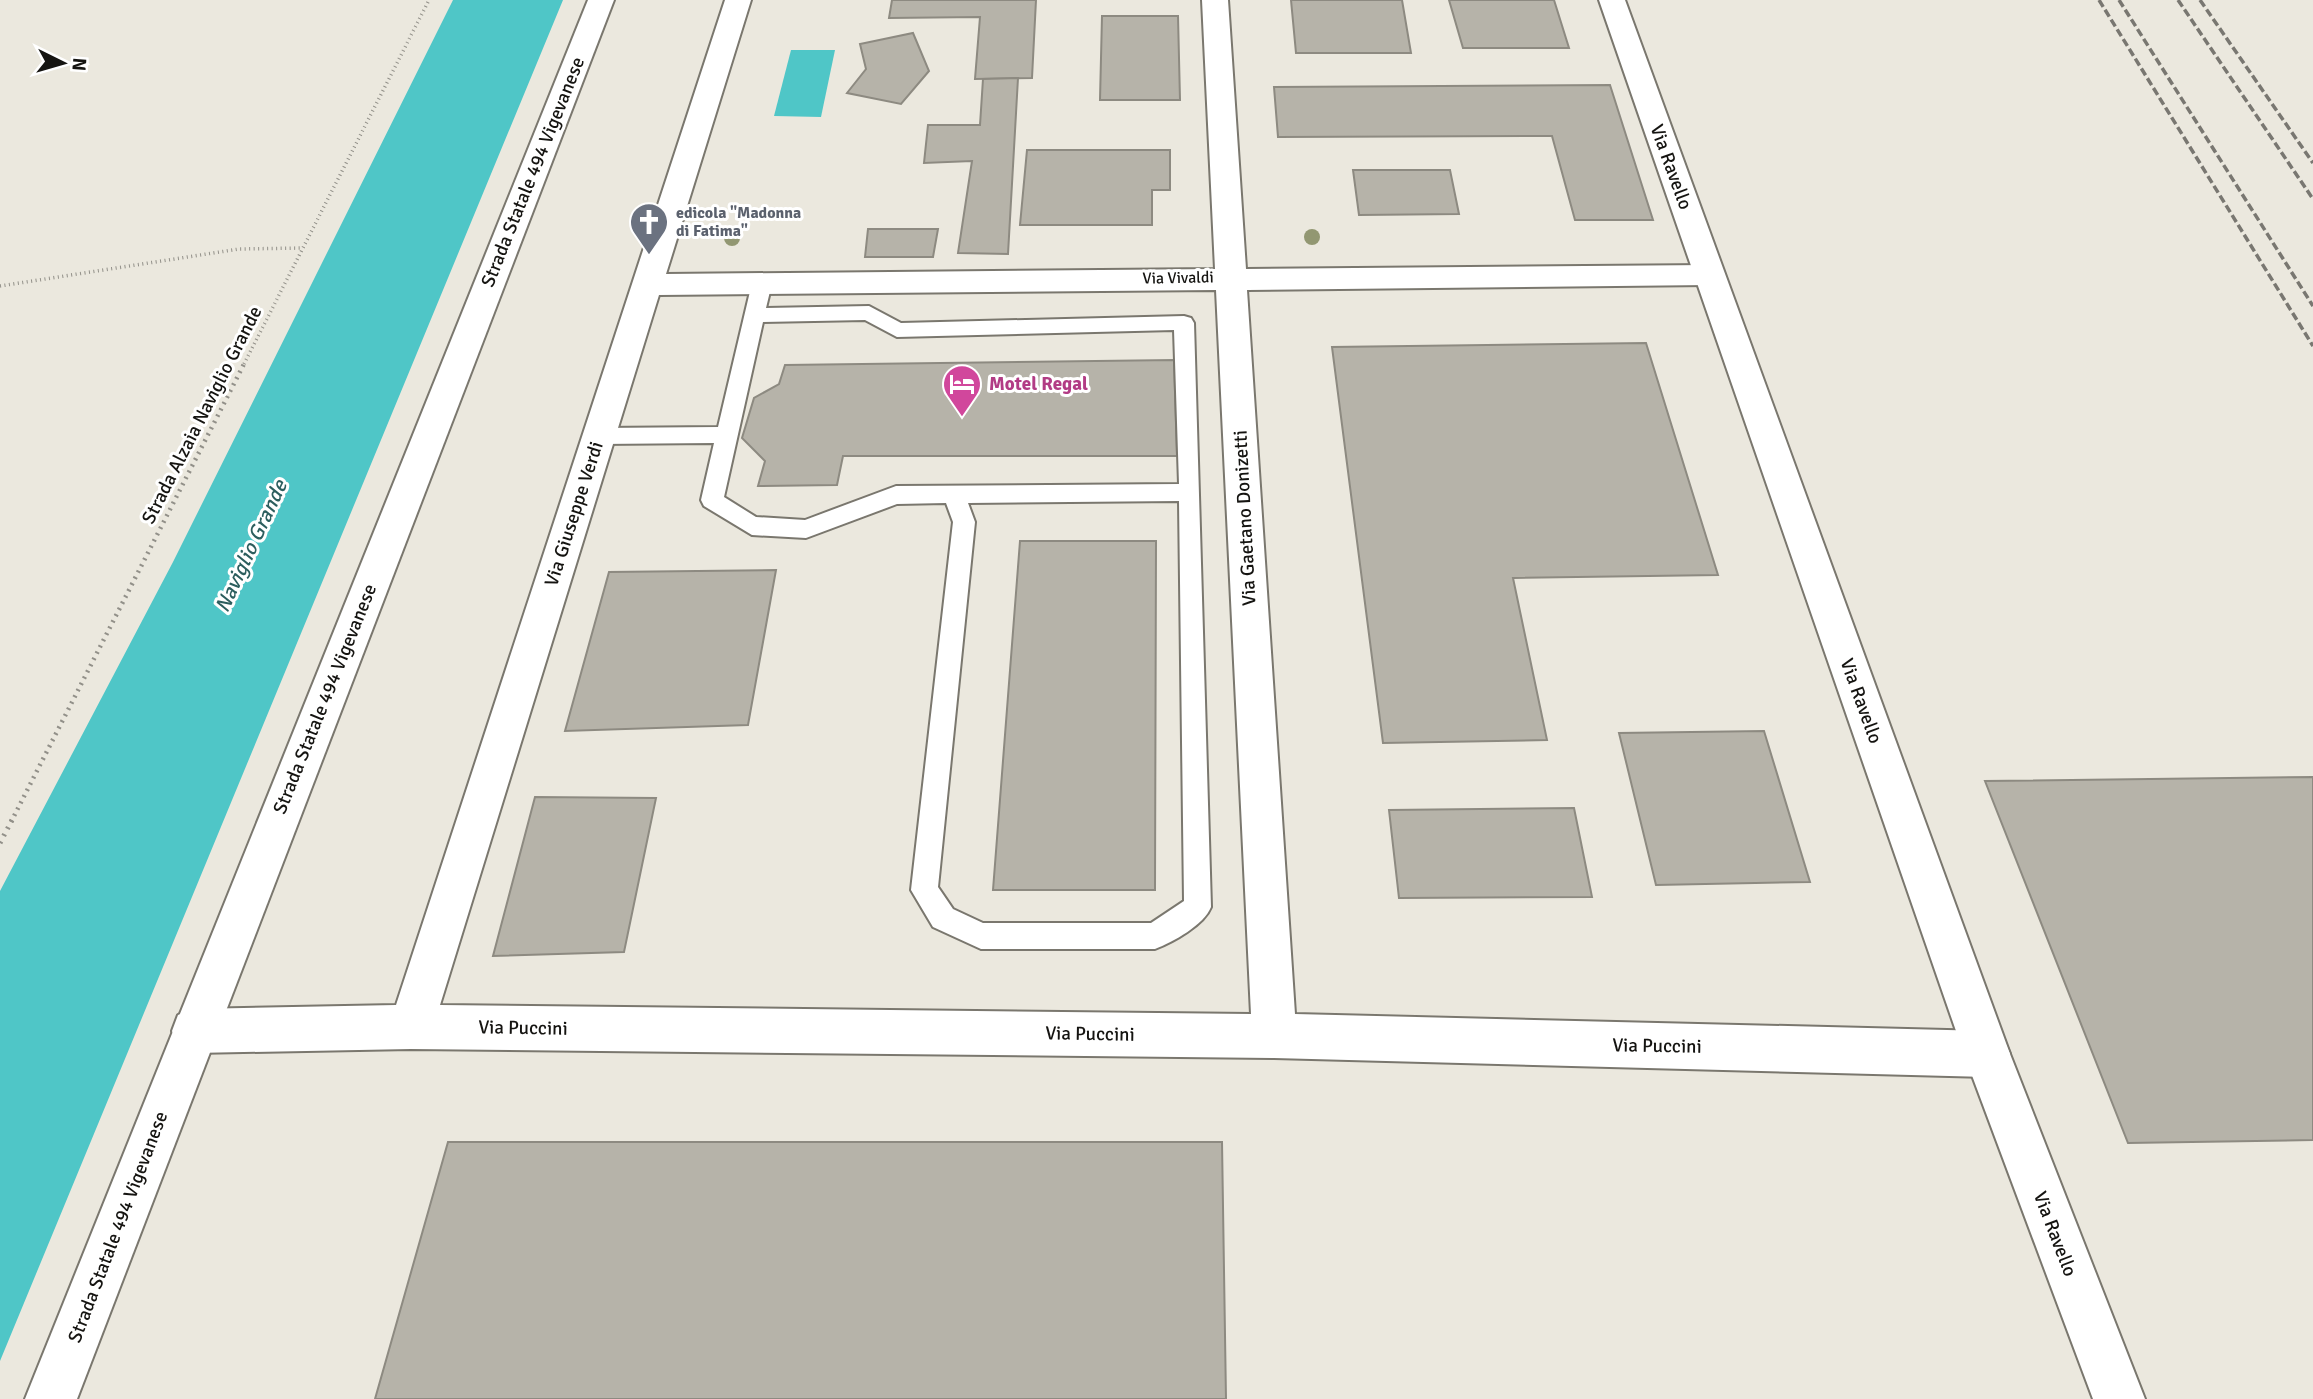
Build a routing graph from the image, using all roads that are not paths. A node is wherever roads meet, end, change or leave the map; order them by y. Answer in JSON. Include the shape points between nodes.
{"nodes":[{"id":1,"x":601,"y":0,"type":"edge"},
{"id":2,"x":738,"y":0,"type":"edge"},
{"id":3,"x":1215,"y":0,"type":"edge"},
{"id":4,"x":1612,"y":0,"type":"edge"},
{"id":5,"x":1709,"y":275,"type":"junction"},
{"id":6,"x":1231,"y":277,"type":"junction"},
{"id":7,"x":762,"y":283,"type":"junction"},
{"id":8,"x":648,"y":285,"type":"junction"},
{"id":9,"x":755,"y":315,"type":"junction"},
{"id":10,"x":727,"y":435,"type":"junction"},
{"id":11,"x":599,"y":436,"type":"junction"},
{"id":12,"x":1190,"y":492,"type":"junction"},
{"id":13,"x":954,"y":495,"type":"junction"},
{"id":14,"x":411,"y":1027,"type":"junction"},
{"id":15,"x":194,"y":1031,"type":"junction"},
{"id":16,"x":1274,"y":1036,"type":"junction"},
{"id":17,"x":1986,"y":1054,"type":"junction"},
{"id":18,"x":51,"y":1399,"type":"edge"},
{"id":19,"x":2119,"y":1399,"type":"edge"}],
"edges":[{"from":1,"to":15,"type":"street","name":"Strada Statale 494 Vigevanese"},
{"from":2,"to":8,"type":"street","name":"Via Giuseppe Verdi"},
{"from":3,"to":6,"type":"street","name":"Via Gaetano Donizetti"},
{"from":4,"to":5,"type":"street","name":"Via Ravello"},
{"from":5,"to":6,"type":"street","name":"Via Vivaldi"},
{"from":5,"to":17,"type":"street","name":"Via Ravello"},
{"from":6,"to":7,"type":"street","name":"Via Vivaldi"},
{"from":6,"to":16,"type":"street","name":"Via Gaetano Donizetti"},
{"from":7,"to":8,"type":"street","name":"Via Vivaldi"},
{"from":7,"to":9,"type":"lane"},
{"from":8,"to":11,"type":"street","name":"Via Giuseppe Verdi"},
{"from":9,"to":10,"type":"lane"},
{"from":9,"to":12,"type":"lane","via":[[869,313],[897,330],[1184,323]]},
{"from":10,"to":11,"type":"lane"},
{"from":10,"to":13,"type":"lane","via":[[712,500],[752,526],[806,529],[896,495]]},
{"from":11,"to":14,"type":"street","name":"Via Giuseppe Verdi"},
{"from":12,"to":13,"type":"lane"},
{"from":12,"to":13,"type":"lane","via":[[1198,907],[1155,936],[981,936],[943,918],[924,890],[964,522]]},
{"from":14,"to":15,"type":"street","name":"Via Puccini"},
{"from":14,"to":16,"type":"street","name":"Via Puccini"},
{"from":15,"to":18,"type":"street","name":"Strada Statale 494 Vigevanese"},
{"from":16,"to":17,"type":"street","name":"Via Puccini"},
{"from":17,"to":19,"type":"street","name":"Via Ravello"}]}
